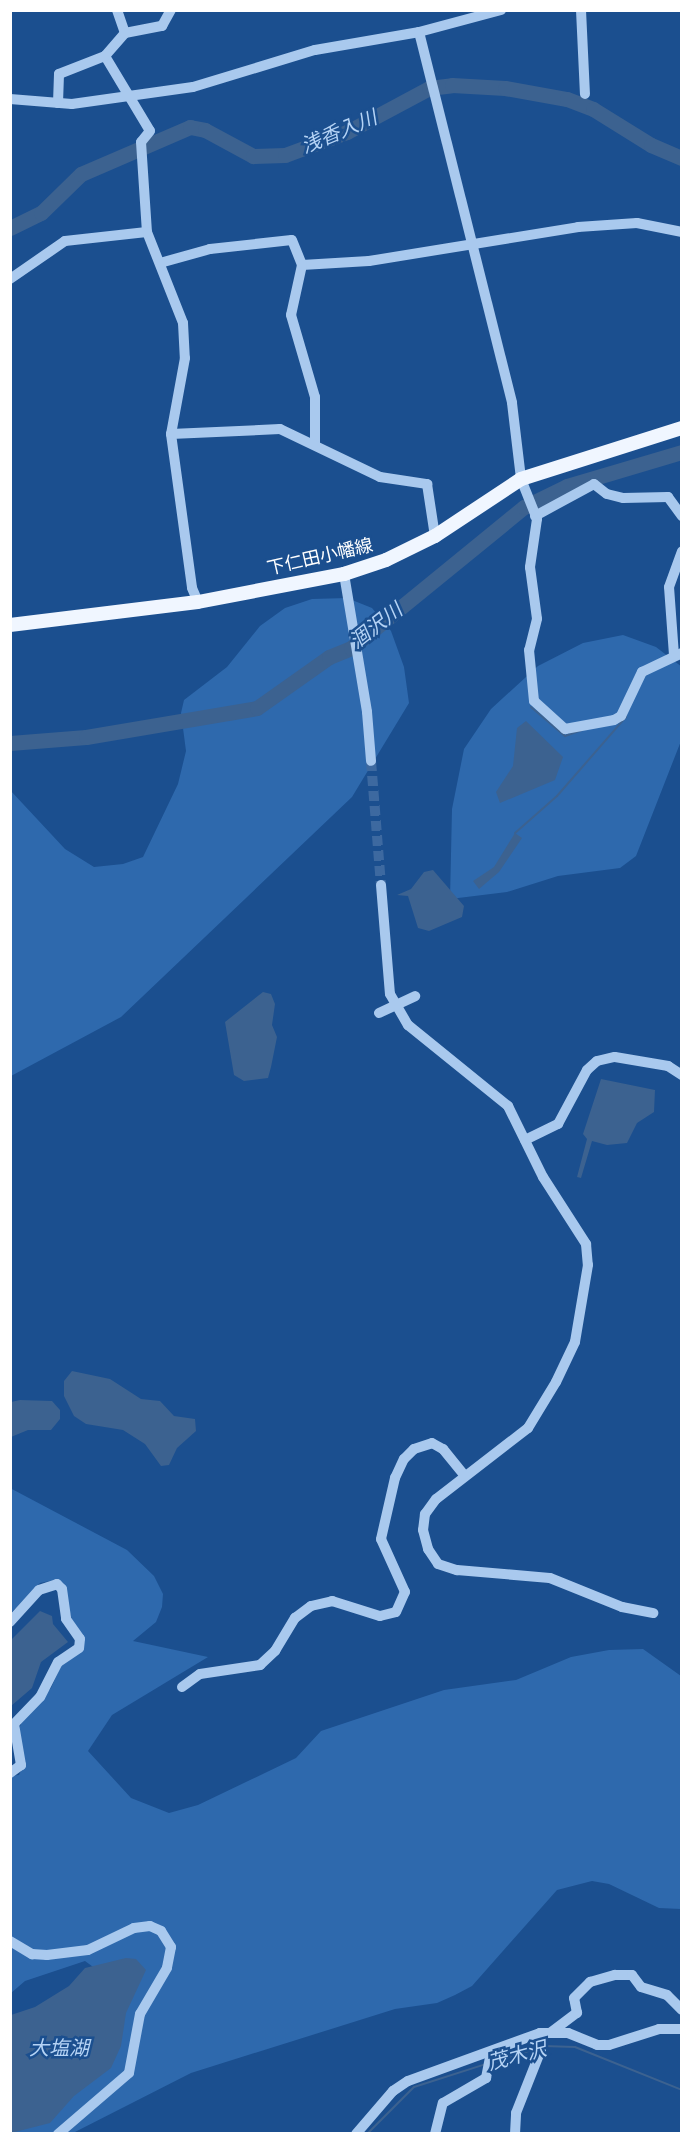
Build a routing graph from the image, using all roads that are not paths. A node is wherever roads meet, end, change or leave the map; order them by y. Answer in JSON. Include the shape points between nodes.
{"nodes":[{"id":1,"x":117,"y":10,"type":"edge"},
{"id":2,"x":171,"y":10,"type":"edge"},
{"id":3,"x":501,"y":10,"type":"edge"},
{"id":4,"x":581,"y":10,"type":"edge"},
{"id":5,"x":420,"y":32,"type":"junction"},
{"id":6,"x":125,"y":33,"type":"junction"},
{"id":7,"x":105,"y":56,"type":"junction"},
{"id":8,"x":585,"y":94,"type":"dead end"},
{"id":9,"x":128,"y":98,"type":"junction"},
{"id":10,"x":10,"y":99,"type":"edge"},
{"id":11,"x":58,"y":103,"type":"junction"},
{"id":12,"x":147,"y":232,"type":"junction"},
{"id":13,"x":681,"y":232,"type":"edge"},
{"id":14,"x":475,"y":245,"type":"junction"},
{"id":15,"x":160,"y":262,"type":"junction"},
{"id":16,"x":302,"y":265,"type":"junction"},
{"id":17,"x":10,"y":279,"type":"edge"},
{"id":18,"x":681,"y":428,"type":"edge"},
{"id":19,"x":171,"y":434,"type":"junction"},
{"id":20,"x":315,"y":445,"type":"junction"},
{"id":21,"x":521,"y":479,"type":"junction"},
{"id":22,"x":533,"y":513,"type":"junction"},
{"id":23,"x":681,"y":516,"type":"edge"},
{"id":24,"x":435,"y":536,"type":"junction"},
{"id":25,"x":681,"y":551,"type":"edge"},
{"id":26,"x":344,"y":574,"type":"junction"},
{"id":27,"x":198,"y":602,"type":"junction"},
{"id":28,"x":10,"y":625,"type":"edge"},
{"id":29,"x":678,"y":654,"type":"edge"},
{"id":30,"x":371,"y":761,"type":"tunnel mouth"},
{"id":31,"x":381,"y":885,"type":"tunnel mouth"},
{"id":32,"x":415,"y":996,"type":"dead end"},
{"id":33,"x":379,"y":1014,"type":"dead end"},
{"id":34,"x":681,"y":1075,"type":"edge"},
{"id":35,"x":525,"y":1140,"type":"junction"},
{"id":36,"x":465,"y":1476,"type":"junction"},
{"id":37,"x":653,"y":1613,"type":"dead end"},
{"id":38,"x":10,"y":1622,"type":"edge"},
{"id":39,"x":182,"y":1687,"type":"dead end"},
{"id":40,"x":10,"y":1773,"type":"edge"},
{"id":41,"x":10,"y":1941,"type":"edge"},
{"id":42,"x":681,"y":2010,"type":"edge"},
{"id":43,"x":681,"y":2028,"type":"edge"},
{"id":44,"x":544,"y":2033,"type":"junction"},
{"id":45,"x":491,"y":2052,"type":"junction"},
{"id":46,"x":58,"y":2133,"type":"edge"},
{"id":47,"x":356,"y":2133,"type":"edge"},
{"id":48,"x":435,"y":2133,"type":"edge"},
{"id":49,"x":515,"y":2133,"type":"edge"}],
"edges":[{"from":1,"to":6,"type":"street"},
{"from":2,"to":6,"type":"street","via":[[162,26]]},
{"from":3,"to":5,"type":"street"},
{"from":4,"to":8,"type":"street"},
{"from":5,"to":9,"type":"street","via":[[315,50],[211,83]]},
{"from":5,"to":14,"type":"street"},
{"from":6,"to":7,"type":"street"},
{"from":7,"to":9,"type":"street"},
{"from":7,"to":11,"type":"street","via":[[59,74]]},
{"from":9,"to":11,"type":"street"},
{"from":9,"to":12,"type":"street","via":[[150,131],[141,142]]},
{"from":10,"to":11,"type":"street"},
{"from":12,"to":15,"type":"street"},
{"from":12,"to":17,"type":"street","via":[[65,241]]},
{"from":13,"to":14,"type":"street","via":[[637,223],[590,226]]},
{"from":14,"to":16,"type":"street","via":[[369,261]]},
{"from":14,"to":21,"type":"street","via":[[519,441]]},
{"from":15,"to":16,"type":"street","via":[[210,249],[292,240]]},
{"from":15,"to":19,"type":"street","via":[[183,323],[185,358]]},
{"from":16,"to":20,"type":"street","via":[[291,315],[315,397]]},
{"from":18,"to":21,"type":"main road","name":"下仁田小幡線"},
{"from":19,"to":20,"type":"street","via":[[280,429]]},
{"from":19,"to":27,"type":"street","via":[[192,588]]},
{"from":20,"to":24,"type":"street","via":[[380,477],[426,484]]},
{"from":21,"to":22,"type":"street"},
{"from":21,"to":24,"type":"main road","name":"下仁田小幡線"},
{"from":22,"to":23,"type":"street","via":[[594,484],[607,494],[623,498],[668,497]]},
{"from":22,"to":29,"type":"street","via":[[537,538],[530,567],[537,619],[529,650],[536,704],[565,729],[614,720],[621,716],[642,672]]},
{"from":24,"to":26,"type":"main road","name":"下仁田小幡線","via":[[386,560]]},
{"from":25,"to":29,"type":"street","via":[[669,587]]},
{"from":26,"to":27,"type":"main road","name":"下仁田小幡線"},
{"from":26,"to":30,"type":"street"},
{"from":27,"to":28,"type":"main road","name":"下仁田小幡線"},
{"from":31,"to":35,"type":"street","via":[[390,994],[408,1025],[508,1106]]},
{"from":32,"to":33,"type":"street","bridge":true},
{"from":34,"to":35,"type":"street","via":[[658,1064],[615,1057],[597,1061],[587,1070],[558,1124]]},
{"from":35,"to":36,"type":"street","via":[[543,1178],[586,1244],[585,1300],[575,1342],[528,1428]]},
{"from":36,"to":37,"type":"street","via":[[436,1499],[425,1514],[423,1530],[438,1564],[472,1572],[550,1578],[622,1607]]},
{"from":36,"to":39,"type":"street","via":[[443,1449],[432,1443],[414,1449],[404,1459],[395,1478],[381,1539],[405,1592],[396,1612],[380,1616],[332,1601],[311,1606],[296,1618],[275,1651],[260,1665],[200,1674]]},
{"from":38,"to":40,"type":"street","via":[[39,1590],[57,1584],[62,1589],[66,1618],[80,1639],[79,1648],[58,1662],[40,1697],[14,1724],[21,1765]]},
{"from":41,"to":46,"type":"street","via":[[32,1954],[47,1955],[88,1950],[134,1928],[150,1926],[161,1931],[171,1947],[167,1968],[147,1995],[140,2014],[129,2073]]},
{"from":42,"to":44,"type":"street","via":[[667,1995],[641,1987],[632,1975],[615,1975],[590,1982],[574,1998],[577,2013]]},
{"from":43,"to":44,"type":"street","via":[[659,2029],[609,2045],[568,2033]]},
{"from":44,"to":45,"type":"street"},
{"from":44,"to":49,"type":"street","via":[[516,2113]]},
{"from":45,"to":47,"type":"street","via":[[408,2081],[393,2091]]},
{"from":45,"to":48,"type":"street","via":[[486,2078],[443,2103]]}]}
